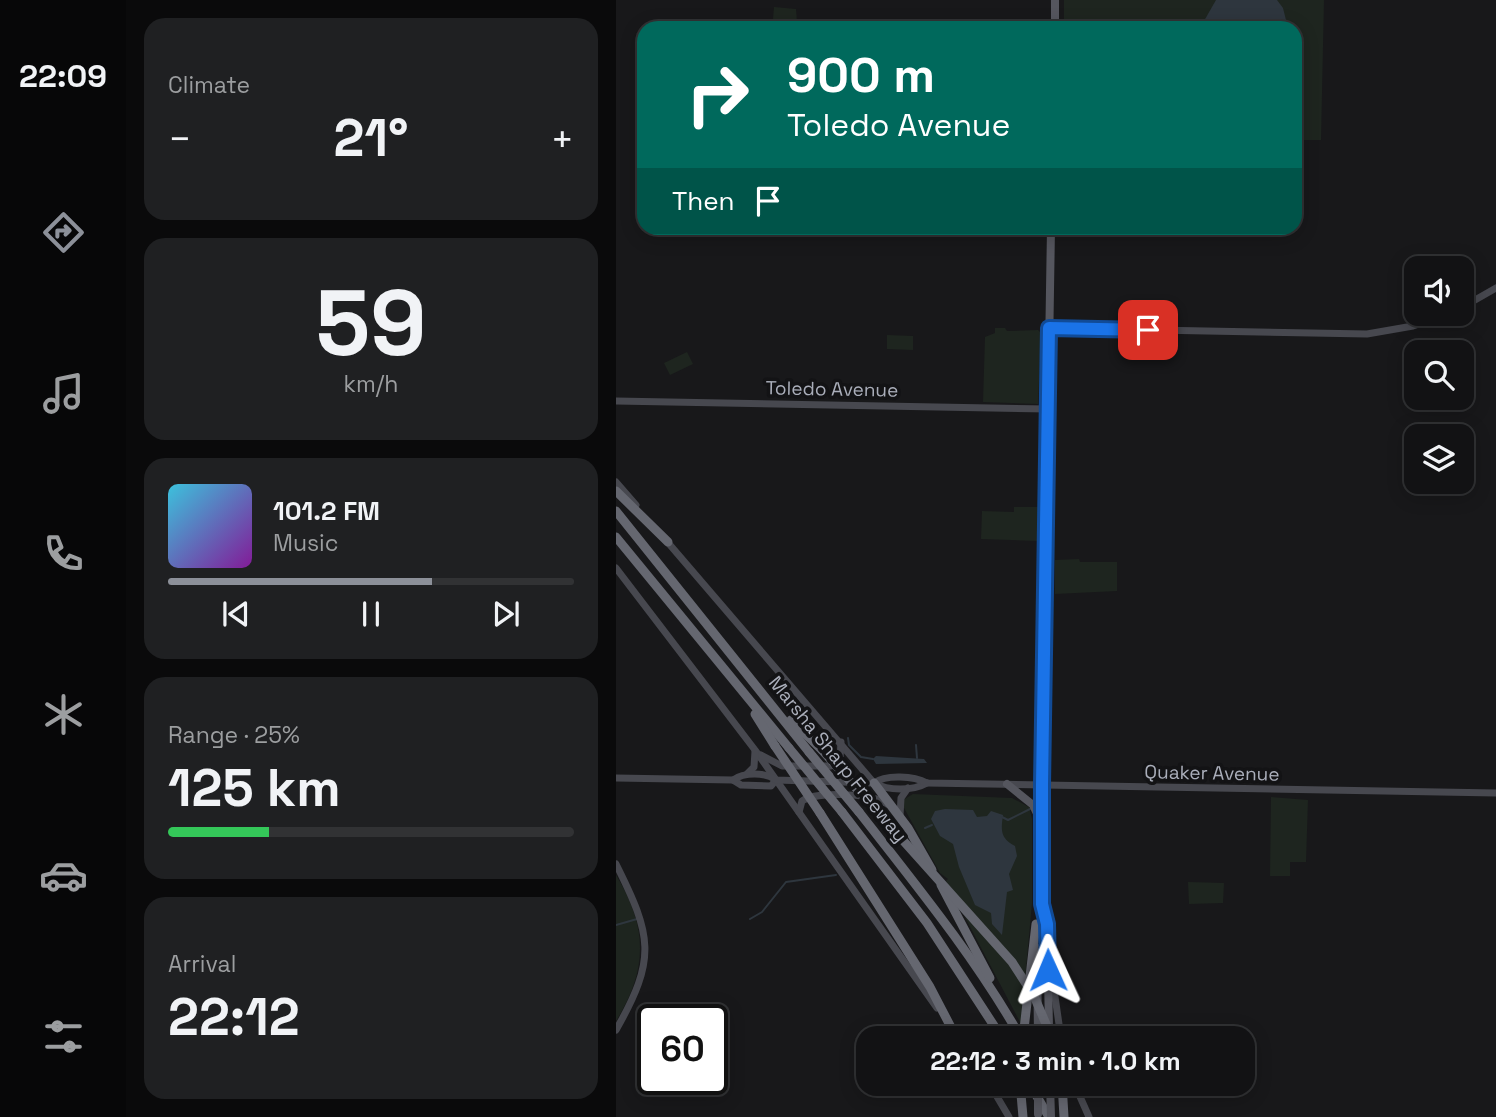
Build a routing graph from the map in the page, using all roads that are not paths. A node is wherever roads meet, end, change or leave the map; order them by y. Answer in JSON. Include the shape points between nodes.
{"nodes":[{"id":1,"x":1055,"y":0,"type":"edge"},
{"id":2,"x":1055,"y":21,"type":"edge"},
{"id":3,"x":1051,"y":235,"type":"edge"},
{"id":4,"x":1496,"y":288,"type":"edge"},
{"id":5,"x":1474,"y":301,"type":"edge"},
{"id":6,"x":1413,"y":326,"type":"edge"},
{"id":7,"x":1049,"y":328,"type":"junction"},
{"id":8,"x":616,"y":401,"type":"edge"},
{"id":9,"x":1048,"y":409,"type":"junction"},
{"id":10,"x":616,"y":482,"type":"edge"},
{"id":11,"x":616,"y":491,"type":"edge"},
{"id":12,"x":616,"y":511,"type":"edge"},
{"id":13,"x":616,"y":537,"type":"edge"},
{"id":14,"x":668,"y":542,"type":"junction"},
{"id":15,"x":616,"y":568,"type":"edge"},
{"id":16,"x":735,"y":683,"type":"junction"},
{"id":17,"x":770,"y":699,"type":"junction"},
{"id":18,"x":841,"y":742,"type":"junction"},
{"id":19,"x":755,"y":750,"type":"junction"},
{"id":20,"x":746,"y":775,"type":"junction"},
{"id":21,"x":616,"y":778,"type":"edge"},
{"id":22,"x":733,"y":780,"type":"junction"},
{"id":23,"x":776,"y":780,"type":"junction"},
{"id":24,"x":874,"y":783,"type":"junction"},
{"id":25,"x":927,"y":783,"type":"junction"},
{"id":26,"x":1007,"y":784,"type":"junction"},
{"id":27,"x":1042,"y":785,"type":"junction"},
{"id":28,"x":908,"y":788,"type":"junction"},
{"id":29,"x":1496,"y":793,"type":"edge"},
{"id":30,"x":799,"y":813,"type":"junction"},
{"id":31,"x":900,"y":816,"type":"junction"},
{"id":32,"x":1042,"y":826,"type":"junction"},
{"id":33,"x":616,"y":864,"type":"edge"},
{"id":34,"x":1042,"y":904,"type":"junction"},
{"id":35,"x":1036,"y":924,"type":"junction"},
{"id":36,"x":1047,"y":947,"type":"junction"},
{"id":37,"x":1001,"y":1002,"type":"junction"},
{"id":38,"x":949,"y":1026,"type":"edge"},
{"id":39,"x":951,"y":1026,"type":"edge"},
{"id":40,"x":994,"y":1026,"type":"edge"},
{"id":41,"x":1016,"y":1026,"type":"edge"},
{"id":42,"x":1023,"y":1026,"type":"edge"},
{"id":43,"x":1038,"y":1026,"type":"edge"},
{"id":44,"x":1046,"y":1026,"type":"edge"},
{"id":45,"x":1050,"y":1026,"type":"edge"},
{"id":46,"x":1059,"y":1026,"type":"edge"},
{"id":47,"x":616,"y":1030,"type":"edge"},
{"id":48,"x":997,"y":1096,"type":"edge"},
{"id":49,"x":1021,"y":1096,"type":"edge"},
{"id":50,"x":1035,"y":1096,"type":"edge"},
{"id":51,"x":1041,"y":1096,"type":"edge"},
{"id":52,"x":1047,"y":1096,"type":"edge"},
{"id":53,"x":1055,"y":1096,"type":"edge"},
{"id":54,"x":1063,"y":1096,"type":"edge"},
{"id":55,"x":1080,"y":1096,"type":"edge"},
{"id":56,"x":1045,"y":1116,"type":"edge"},
{"id":57,"x":1009,"y":1117,"type":"edge"},
{"id":58,"x":1023,"y":1117,"type":"edge"},
{"id":59,"x":1065,"y":1117,"type":"edge"},
{"id":60,"x":1089,"y":1117,"type":"edge"}],
"edges":[{"from":1,"to":2,"type":"main road"},
{"from":3,"to":7,"type":"main road"},
{"from":4,"to":5,"type":"main road"},
{"from":6,"to":7,"type":"main road","via":[[1367,334]]},
{"from":7,"to":9,"type":"main road"},
{"from":8,"to":9,"type":"main road","name":"Toledo Avenue"},
{"from":9,"to":27,"type":"main road"},
{"from":10,"to":14,"type":"main road","name":"Marsha Sharp Freeway"},
{"from":11,"to":14,"type":"highway"},
{"from":12,"to":17,"type":"highway","name":"Marsha Sharp Freeway"},
{"from":13,"to":16,"type":"highway","name":"Marsha Sharp Freeway"},
{"from":14,"to":18,"type":"main road","name":"Marsha Sharp Freeway"},
{"from":15,"to":19,"type":"main road"},
{"from":16,"to":39,"type":"highway","bridge":true},
{"from":16,"to":40,"type":"highway","name":"Marsha Sharp Freeway","bridge":true,"via":[[927,923]]},
{"from":17,"to":37,"type":"highway","name":"Marsha Sharp Freeway","bridge":true,"via":[[934,908]]},
{"from":17,"to":44,"type":"highway","bridge":true,"via":[[822,750],[1012,962]]},
{"from":18,"to":19,"type":"main road","via":[[840,759],[831,766],[778,766]]},
{"from":18,"to":24,"type":"main road","name":"Marsha Sharp Freeway"},
{"from":19,"to":20,"type":"main road","via":[[754,767]]},
{"from":19,"to":23,"type":"main road"},
{"from":20,"to":22,"type":"main road","name":"Quaker Avenue"},
{"from":20,"to":23,"type":"main road","name":"Quaker Avenue","via":[[769,775]]},
{"from":21,"to":22,"type":"main road","name":"Quaker Avenue"},
{"from":22,"to":23,"type":"main road","name":"Quaker Avenue","via":[[741,785],[771,786]]},
{"from":23,"to":24,"type":"main road","name":"Quaker Avenue"},
{"from":23,"to":30,"type":"main road"},
{"from":24,"to":25,"type":"main road","name":"Quaker Avenue","via":[[881,778]]},
{"from":24,"to":28,"type":"main road","name":"Quaker Avenue","via":[[883,788]]},
{"from":24,"to":31,"type":"highway"},
{"from":25,"to":26,"type":"main road","name":"Quaker Avenue"},
{"from":25,"to":28,"type":"main road","name":"Quaker Avenue"},
{"from":26,"to":27,"type":"main road","name":"Quaker Avenue"},
{"from":26,"to":32,"type":"main road","via":[[1032,805]]},
{"from":27,"to":29,"type":"main road","name":"Quaker Avenue"},
{"from":27,"to":32,"type":"main road"},
{"from":28,"to":31,"type":"main road","via":[[901,798]]},
{"from":30,"to":31,"type":"main road","via":[[801,803],[812,796],[872,796]]},
{"from":30,"to":38,"type":"main road"},
{"from":31,"to":37,"type":"highway"},
{"from":32,"to":34,"type":"main road"},
{"from":33,"to":47,"type":"main road","via":[[639,909],[645,954],[638,989]]},
{"from":34,"to":35,"type":"main road"},
{"from":34,"to":36,"type":"main road"},
{"from":35,"to":42,"type":"highway"},
{"from":35,"to":43,"type":"main road"},
{"from":36,"to":45,"type":"main road"},
{"from":36,"to":46,"type":"main road"},
{"from":37,"to":41,"type":"highway","name":"Marsha Sharp Freeway"},
{"from":48,"to":57,"type":"main road"},
{"from":49,"to":58,"type":"highway"},
{"from":50,"to":56,"type":"highway"},
{"from":51,"to":56,"type":"main road","bridge":true},
{"from":52,"to":56,"type":"main road","bridge":true},
{"from":53,"to":59,"type":"highway"},
{"from":54,"to":59,"type":"highway","bridge":true},
{"from":55,"to":60,"type":"main road"}]}
